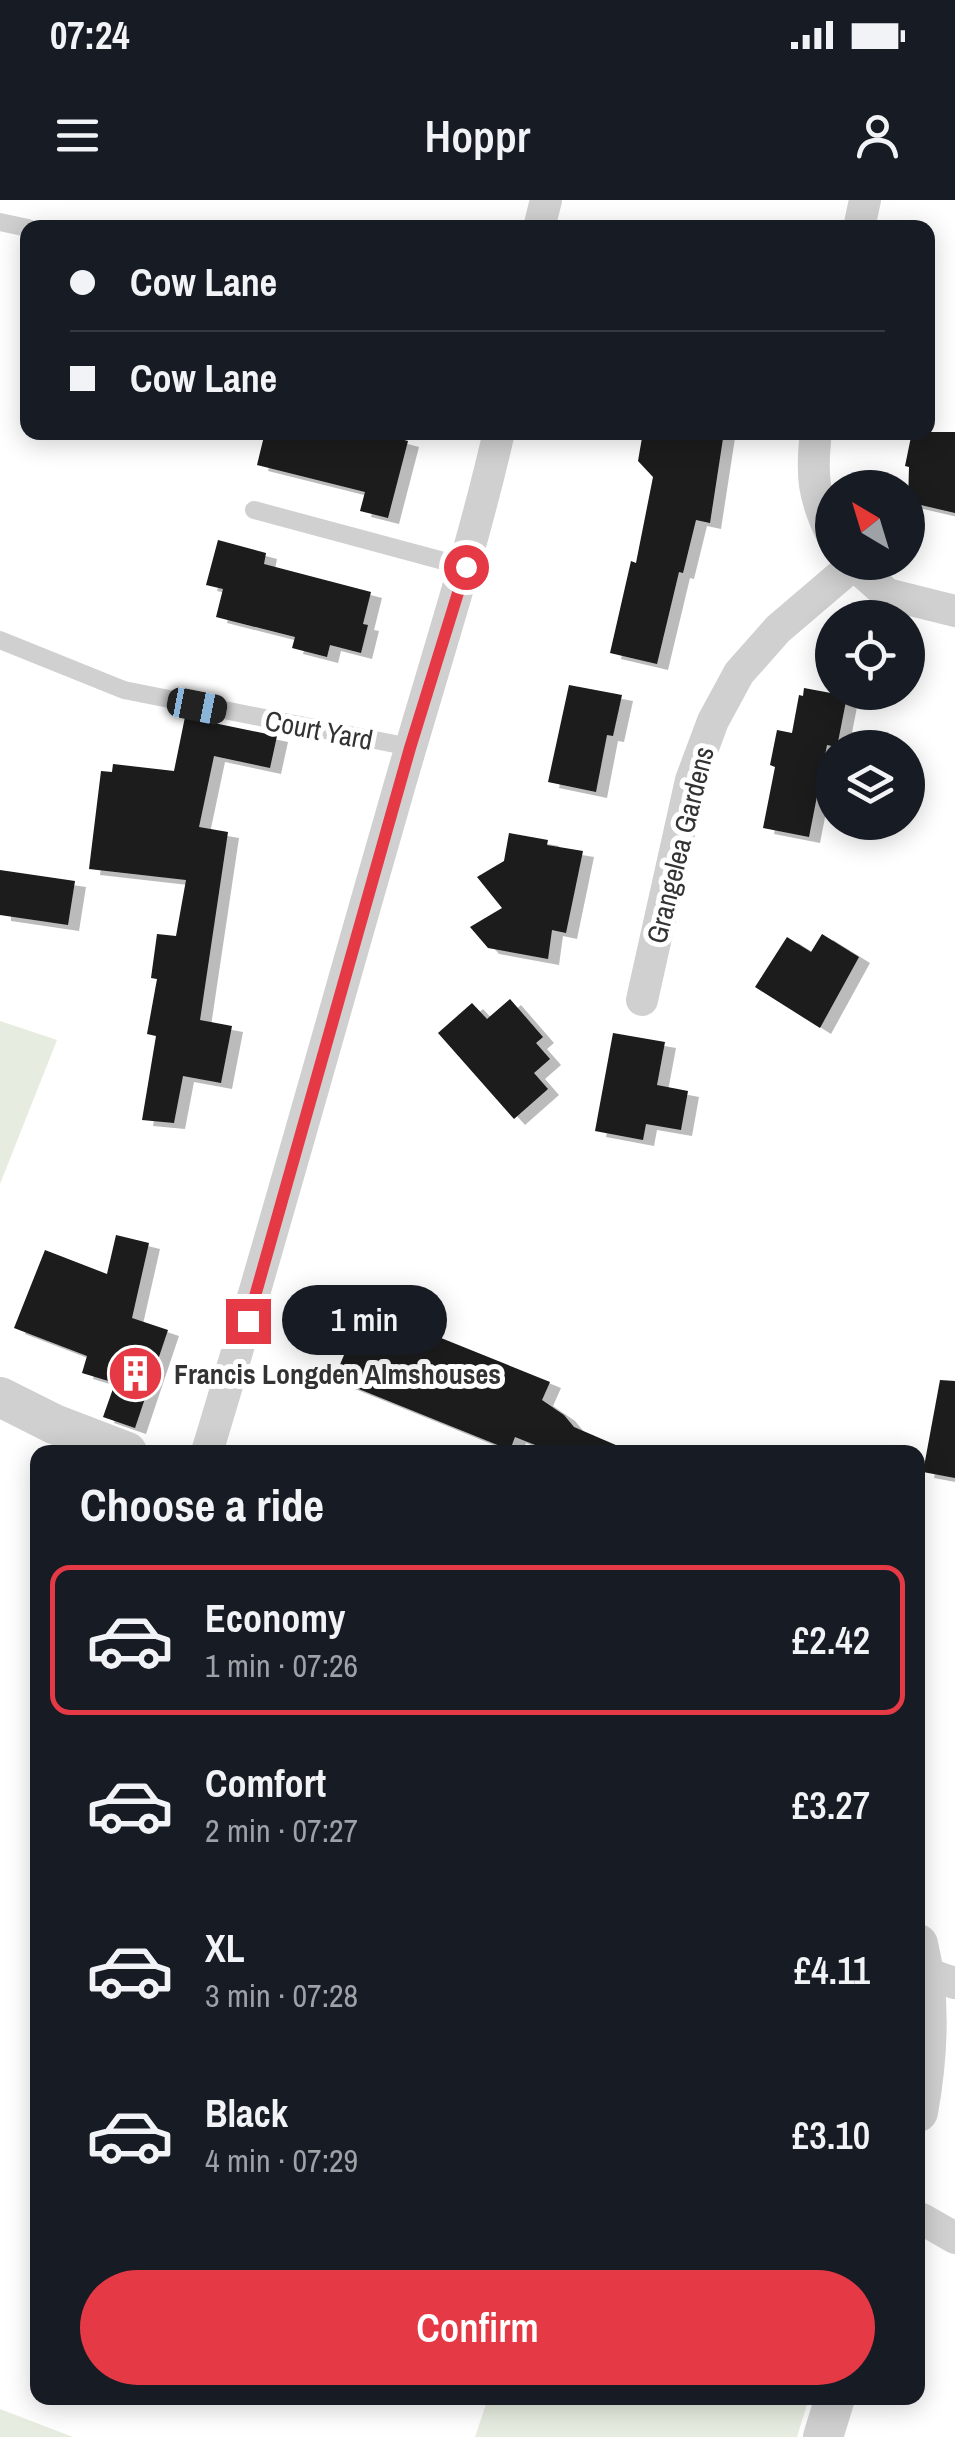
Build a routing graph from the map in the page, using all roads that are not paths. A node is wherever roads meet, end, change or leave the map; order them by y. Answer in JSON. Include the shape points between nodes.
{"nodes":[{"id":1,"x":497,"y":440,"type":"edge"},
{"id":2,"x":815,"y":440,"type":"edge"},
{"id":3,"x":815,"y":489,"type":"edge"},
{"id":4,"x":254,"y":510,"type":"dead end"},
{"id":5,"x":466,"y":567,"type":"junction"},
{"id":6,"x":834,"y":580,"type":"edge"},
{"id":7,"x":871,"y":580,"type":"edge"},
{"id":8,"x":955,"y":611,"type":"edge"},
{"id":9,"x":0,"y":640,"type":"edge"},
{"id":10,"x":410,"y":748,"type":"junction"},
{"id":11,"x":642,"y":1000,"type":"dead end"},
{"id":12,"x":0,"y":1397,"type":"edge"},
{"id":13,"x":109,"y":1445,"type":"edge"},
{"id":14,"x":210,"y":1445,"type":"edge"},
{"id":15,"x":932,"y":1967,"type":"edge"},
{"id":16,"x":925,"y":2040,"type":"edge"},
{"id":17,"x":925,"y":2222,"type":"edge"},
{"id":18,"x":955,"y":2238,"type":"edge"},
{"id":19,"x":832,"y":2405,"type":"edge"},
{"id":20,"x":823,"y":2437,"type":"edge"}],
"edges":[{"from":1,"to":5,"type":"street"},
{"from":2,"to":3,"type":"street"},
{"from":4,"to":5,"type":"lane"},
{"from":5,"to":10,"type":"street"},
{"from":6,"to":11,"type":"street","name":"Grangelea Gardens","via":[[739,673],[713,721],[692,780]]},
{"from":7,"to":8,"type":"street","via":[[887,594]]},
{"from":9,"to":10,"type":"lane","name":"Court Yard","via":[[124,690]]},
{"from":10,"to":14,"type":"street"},
{"from":12,"to":13,"type":"street"},
{"from":15,"to":16,"type":"street"},
{"from":17,"to":18,"type":"street"},
{"from":19,"to":20,"type":"street"}]}
